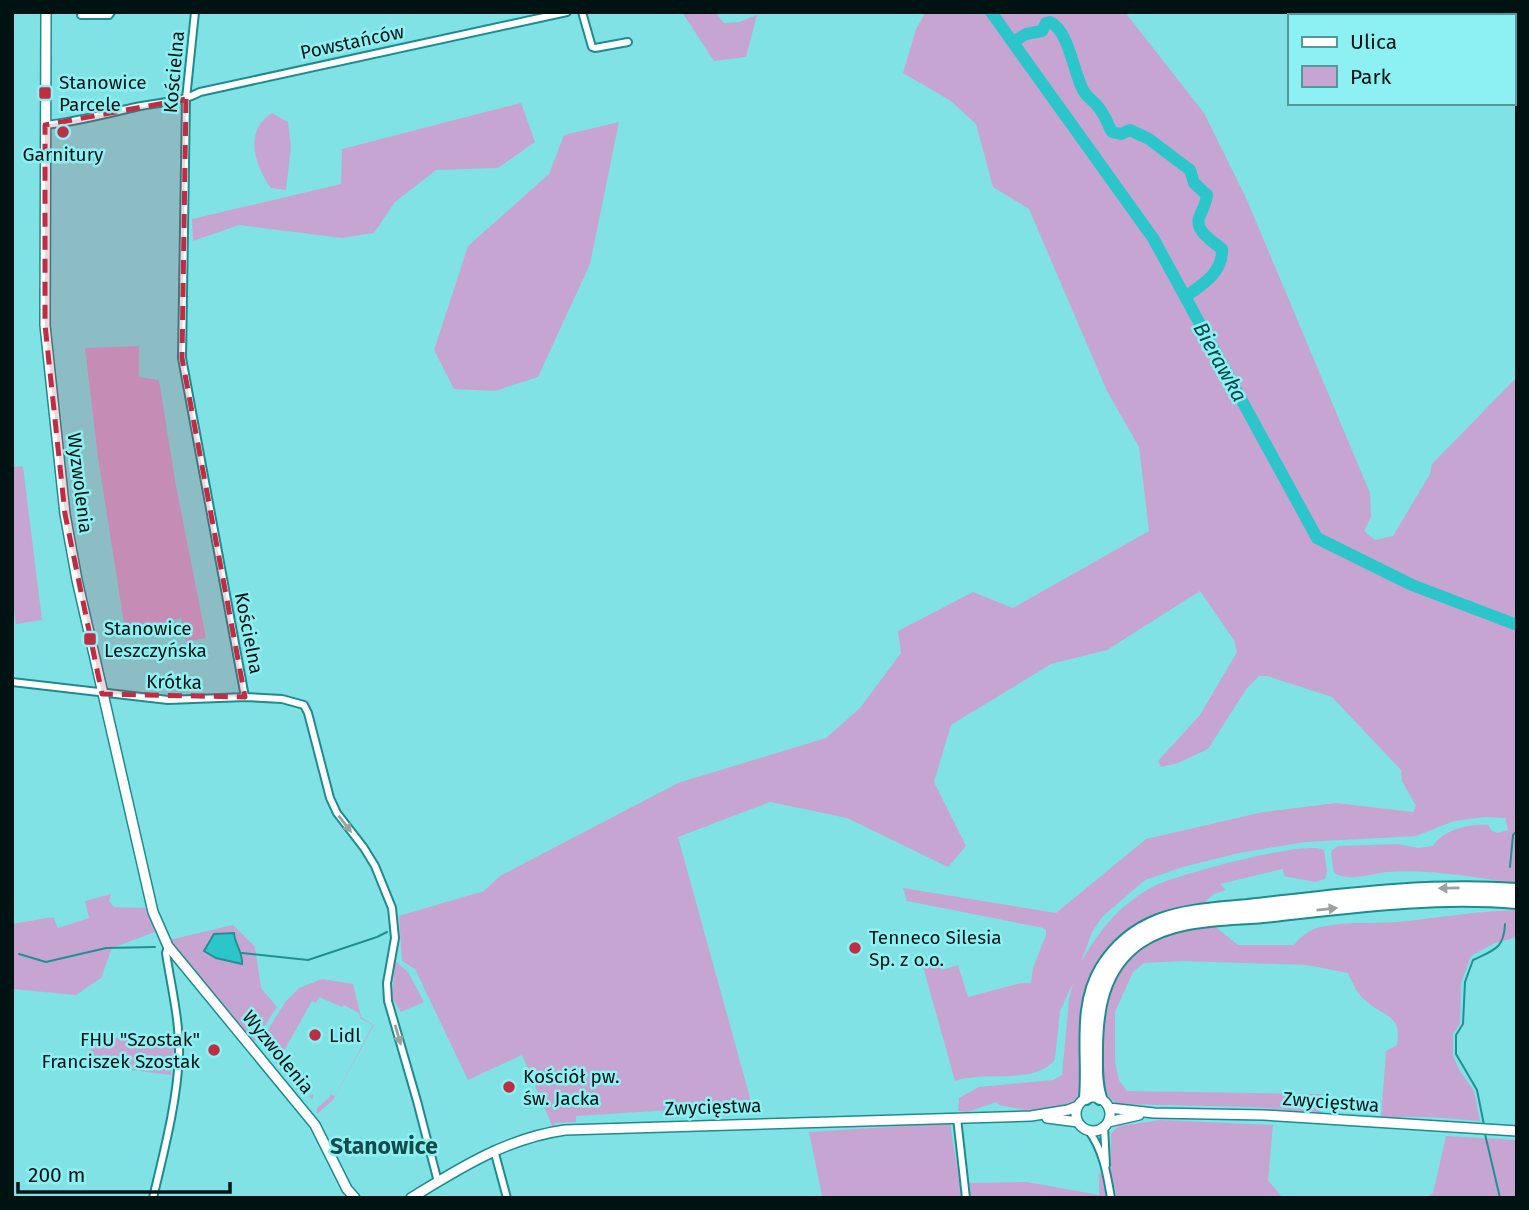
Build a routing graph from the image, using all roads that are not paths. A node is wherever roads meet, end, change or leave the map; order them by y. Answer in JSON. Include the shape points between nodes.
{"nodes":[{"id":1,"x":46,"y":12,"type":"edge"},
{"id":2,"x":111,"y":12,"type":"edge"},
{"id":3,"x":195,"y":12,"type":"edge"},
{"id":4,"x":525,"y":12,"type":"edge"},
{"id":5,"x":567,"y":12,"type":"edge"},
{"id":6,"x":582,"y":12,"type":"edge"},
{"id":7,"x":81,"y":15,"type":"dead end"},
{"id":8,"x":527,"y":20,"type":"junction"},
{"id":9,"x":628,"y":43,"type":"dead end"},
{"id":10,"x":186,"y":99,"type":"junction"},
{"id":11,"x":45,"y":125,"type":"junction"},
{"id":12,"x":12,"y":682,"type":"edge"},
{"id":13,"x":102,"y":694,"type":"junction"},
{"id":14,"x":245,"y":697,"type":"junction"},
{"id":15,"x":1517,"y":890,"type":"edge"},
{"id":16,"x":1517,"y":902,"type":"edge"},
{"id":17,"x":168,"y":946,"type":"junction"},
{"id":18,"x":1093,"y":1103,"type":"junction"},
{"id":19,"x":1154,"y":1113,"type":"junction"},
{"id":20,"x":1031,"y":1116,"type":"junction"},
{"id":21,"x":957,"y":1118,"type":"junction"},
{"id":22,"x":1078,"y":1122,"type":"junction"},
{"id":23,"x":1106,"y":1124,"type":"junction"},
{"id":24,"x":1088,"y":1130,"type":"junction"},
{"id":25,"x":1517,"y":1131,"type":"edge"},
{"id":26,"x":494,"y":1150,"type":"junction"},
{"id":27,"x":1106,"y":1170,"type":"junction"},
{"id":28,"x":438,"y":1182,"type":"junction"},
{"id":29,"x":348,"y":1193,"type":"edge"},
{"id":30,"x":153,"y":1198,"type":"edge"},
{"id":31,"x":355,"y":1198,"type":"edge"},
{"id":32,"x":411,"y":1198,"type":"edge"},
{"id":33,"x":507,"y":1198,"type":"edge"},
{"id":34,"x":966,"y":1198,"type":"edge"},
{"id":35,"x":1111,"y":1198,"type":"edge"}],
"edges":[{"from":1,"to":11,"type":"main road","name":"Wyzwolenia"},
{"from":2,"to":7,"type":"street"},
{"from":3,"to":10,"type":"street","name":"Kościelna"},
{"from":4,"to":8,"type":"street"},
{"from":5,"to":8,"type":"street","name":"Powstańców"},
{"from":6,"to":9,"type":"street","via":[[592,47]]},
{"from":8,"to":10,"type":"street","name":"Powstańców","via":[[200,92]]},
{"from":10,"to":11,"type":"street","name":"Powstańców"},
{"from":10,"to":14,"type":"street","name":"Kościelna","via":[[183,358]]},
{"from":11,"to":13,"type":"main road","name":"Wyzwolenia","via":[[45,325],[65,514]]},
{"from":12,"to":13,"type":"street","name":"Krótka"},
{"from":13,"to":14,"type":"street","name":"Krótka","via":[[168,700]]},
{"from":13,"to":17,"type":"main road","name":"Wyzwolenia","via":[[153,912]]},
{"from":14,"to":28,"type":"street","name":"Kościelna","one_way":true,"via":[[304,705],[337,813],[375,866],[392,908],[395,938],[388,1001]]},
{"from":15,"to":18,"type":"highway","one_way":true,"via":[[1407,888],[1198,912],[1145,927],[1111,956],[1091,993],[1086,1028]]},
{"from":18,"to":16,"type":"highway","one_way":true,"via":[[1099,1001],[1116,964],[1150,935],[1191,923],[1384,903],[1441,899]]},
{"from":17,"to":29,"type":"main road","name":"Wyzwolenia","via":[[315,1125]]},
{"from":17,"to":30,"type":"street","name":"Wyzwolenia","via":[[179,1052]]},
{"from":18,"to":19,"type":"main road","name":"Zwycięstwa"},
{"from":18,"to":20,"type":"main road","name":"Zwycięstwa"},
{"from":18,"to":22,"type":"main road","via":[[1076,1113]]},
{"from":18,"to":23,"type":"main road"},
{"from":19,"to":23,"type":"main road","name":"Zwycięstwa"},
{"from":19,"to":25,"type":"main road","name":"Zwycięstwa"},
{"from":20,"to":21,"type":"main road","name":"Zwycięstwa"},
{"from":20,"to":22,"type":"main road","name":"Zwycięstwa"},
{"from":21,"to":26,"type":"main road","name":"Zwycięstwa","via":[[576,1129],[537,1135]]},
{"from":21,"to":34,"type":"street"},
{"from":22,"to":24,"type":"main road"},
{"from":23,"to":24,"type":"main road","name":"Zwycięstwa"},
{"from":23,"to":27,"type":"street"},
{"from":24,"to":27,"type":"street"},
{"from":26,"to":28,"type":"main road","name":"Zwycięstwa"},
{"from":26,"to":33,"type":"street"},
{"from":27,"to":35,"type":"street"},
{"from":28,"to":32,"type":"main road","name":"Zwycięstwa"},
{"from":29,"to":31,"type":"main road","name":"Wyzwolenia"}]}
